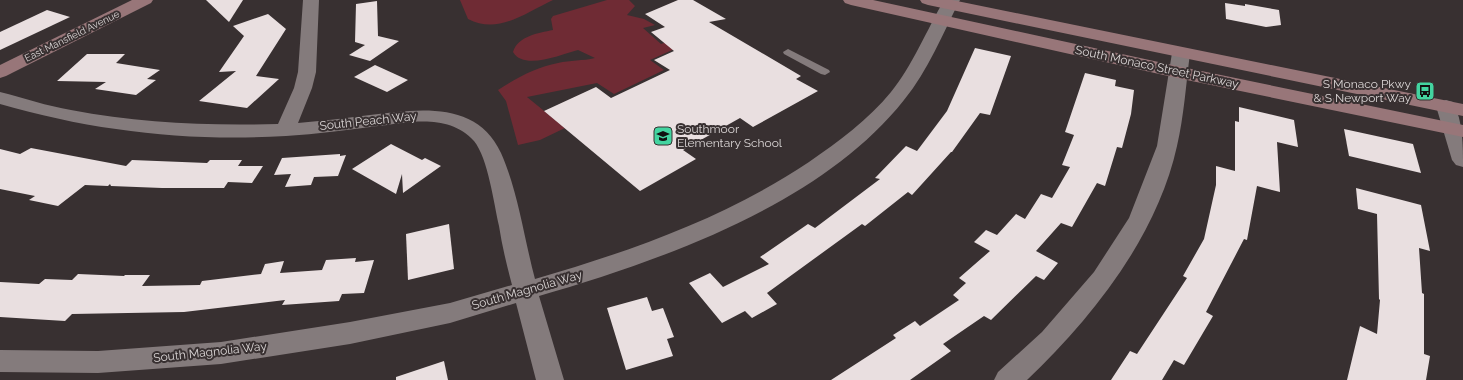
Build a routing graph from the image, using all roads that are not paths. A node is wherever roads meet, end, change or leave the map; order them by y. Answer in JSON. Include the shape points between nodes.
{"nodes":[{"id":1,"x":145,"y":0,"type":"edge"},
{"id":2,"x":311,"y":0,"type":"edge"},
{"id":3,"x":851,"y":0,"type":"edge"},
{"id":4,"x":928,"y":0,"type":"edge"},
{"id":5,"x":948,"y":8,"type":"edge"},
{"id":6,"x":788,"y":52,"type":"dead end"},
{"id":7,"x":1179,"y":62,"type":"junction"},
{"id":8,"x":0,"y":72,"type":"edge"},
{"id":9,"x":825,"y":72,"type":"dead end"},
{"id":10,"x":0,"y":98,"type":"edge"},
{"id":11,"x":1454,"y":108,"type":"edge"},
{"id":12,"x":1458,"y":129,"type":"edge"},
{"id":13,"x":284,"y":130,"type":"junction"},
{"id":14,"x":1463,"y":160,"type":"edge"},
{"id":15,"x":525,"y":291,"type":"junction"},
{"id":16,"x":0,"y":361,"type":"edge"},
{"id":17,"x":550,"y":380,"type":"edge"},
{"id":18,"x":1008,"y":380,"type":"edge"}],
"edges":[{"from":1,"to":8,"type":"main road","name":"East Mansfield Avenue"},
{"from":2,"to":13,"type":"street","via":[[308,72]]},
{"from":3,"to":5,"type":"main road","name":"South Monaco Street Parkway"},
{"from":4,"to":5,"type":"main road","name":"South Monaco Street Parkway"},
{"from":5,"to":7,"type":"main road","name":"South Monaco Street Parkway"},
{"from":5,"to":15,"type":"street","name":"South Magnolia Way","via":[[914,73],[893,102],[840,150],[784,189],[677,241],[596,270]]},
{"from":6,"to":9,"type":"lane"},
{"from":7,"to":11,"type":"main road","name":"South Monaco Street Parkway"},
{"from":7,"to":12,"type":"main road","name":"South Monaco Street Parkway"},
{"from":7,"to":18,"type":"street","via":[[1167,146],[1140,219],[1103,279],[1051,340]]},
{"from":10,"to":13,"type":"street","name":"South Peach Way","via":[[67,117],[118,124],[206,130]]},
{"from":11,"to":12,"type":"street"},
{"from":12,"to":14,"type":"street"},
{"from":13,"to":15,"type":"street","name":"South Peach Way","via":[[439,116],[474,130],[484,141],[494,161]]},
{"from":15,"to":16,"type":"street","name":"South Magnolia Way","via":[[442,315],[350,334],[221,353],[98,362]]},
{"from":15,"to":17,"type":"street","name":"South Peach Way"}]}
